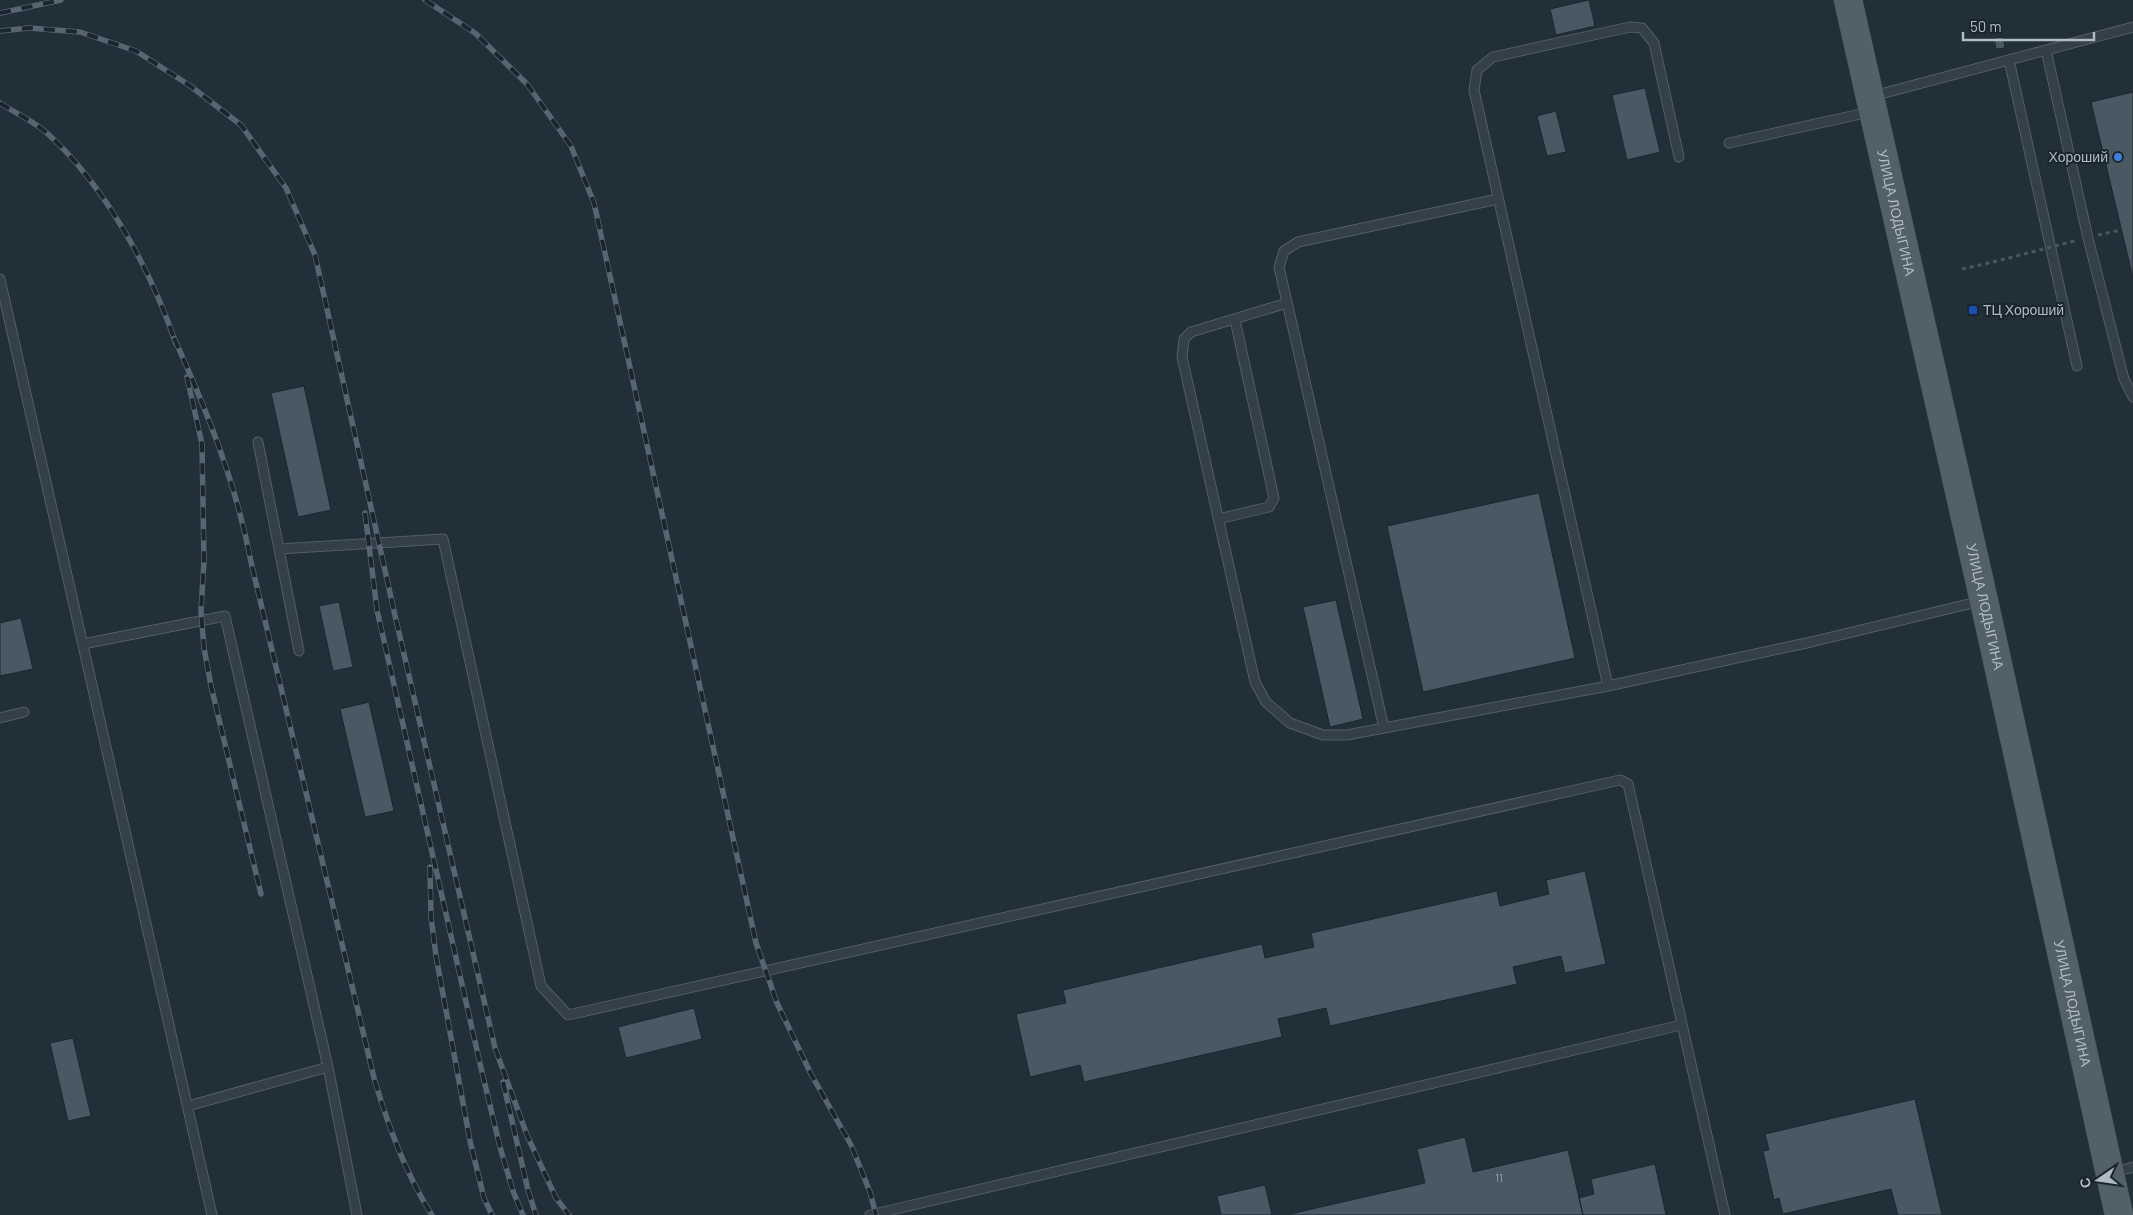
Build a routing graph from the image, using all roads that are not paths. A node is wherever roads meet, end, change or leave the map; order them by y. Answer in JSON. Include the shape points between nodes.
{"nodes":[{"id":1,"x":1848,"y":0,"type":"edge"},
{"id":2,"x":2133,"y":27,"type":"edge"},
{"id":3,"x":2046,"y":50,"type":"junction"},
{"id":4,"x":2009,"y":60,"type":"junction"},
{"id":5,"x":1872,"y":104,"type":"junction"},
{"id":6,"x":1729,"y":142,"type":"dead end"},
{"id":7,"x":1679,"y":157,"type":"dead end"},
{"id":8,"x":1498,"y":199,"type":"junction"},
{"id":9,"x":0,"y":279,"type":"edge"},
{"id":10,"x":1287,"y":303,"type":"junction"},
{"id":11,"x":1235,"y":320,"type":"junction"},
{"id":12,"x":2076,"y":366,"type":"dead end"},
{"id":13,"x":2133,"y":396,"type":"edge"},
{"id":14,"x":258,"y":442,"type":"dead end"},
{"id":15,"x":1218,"y":519,"type":"junction"},
{"id":16,"x":279,"y":549,"type":"junction"},
{"id":17,"x":1984,"y":601,"type":"junction"},
{"id":18,"x":83,"y":644,"type":"junction"},
{"id":19,"x":299,"y":651,"type":"dead end"},
{"id":20,"x":1608,"y":686,"type":"junction"},
{"id":21,"x":24,"y":712,"type":"dead end"},
{"id":22,"x":0,"y":718,"type":"edge"},
{"id":23,"x":1384,"y":728,"type":"junction"},
{"id":24,"x":1681,"y":1025,"type":"junction"},
{"id":25,"x":328,"y":1068,"type":"junction"},
{"id":26,"x":188,"y":1106,"type":"junction"},
{"id":27,"x":2121,"y":1170,"type":"edge"},
{"id":28,"x":212,"y":1215,"type":"edge"},
{"id":29,"x":357,"y":1215,"type":"edge"},
{"id":30,"x":870,"y":1215,"type":"edge"},
{"id":31,"x":1725,"y":1215,"type":"edge"},
{"id":32,"x":2119,"y":1215,"type":"edge"}],
"edges":[{"from":1,"to":5,"type":"main road","name":"УЛИЦА ЛОДЫГИНА"},
{"from":2,"to":3,"type":"lane"},
{"from":3,"to":4,"type":"lane"},
{"from":3,"to":13,"type":"lane","via":[[2088,238],[2124,379]]},
{"from":4,"to":5,"type":"lane","via":[[1947,76]]},
{"from":4,"to":12,"type":"lane"},
{"from":5,"to":6,"type":"lane"},
{"from":5,"to":17,"type":"main road","name":"УЛИЦА ЛОДЫГИНА"},
{"from":7,"to":8,"type":"lane","via":[[1654,43],[1642,28],[1630,27],[1493,57],[1477,70],[1474,90]]},
{"from":8,"to":10,"type":"lane","via":[[1298,242],[1284,251],[1280,267]]},
{"from":8,"to":20,"type":"lane"},
{"from":9,"to":18,"type":"lane"},
{"from":10,"to":11,"type":"lane"},
{"from":10,"to":23,"type":"lane"},
{"from":11,"to":15,"type":"lane","via":[[1191,332],[1184,339],[1182,357]]},
{"from":11,"to":15,"type":"lane","via":[[1274,498],[1269,507]]},
{"from":14,"to":16,"type":"lane"},
{"from":15,"to":23,"type":"lane","via":[[1256,682],[1266,702],[1290,723],[1323,735],[1347,735]]},
{"from":16,"to":19,"type":"lane"},
{"from":16,"to":24,"type":"lane","via":[[443,539],[541,986],[568,1015],[1620,780],[1628,784]]},
{"from":17,"to":20,"type":"lane"},
{"from":17,"to":27,"type":"main road","name":"УЛИЦА ЛОДЫГИНА"},
{"from":18,"to":25,"type":"lane","via":[[225,616]]},
{"from":18,"to":26,"type":"lane"},
{"from":20,"to":23,"type":"lane"},
{"from":21,"to":22,"type":"lane"},
{"from":24,"to":30,"type":"lane"},
{"from":24,"to":31,"type":"lane"},
{"from":25,"to":26,"type":"lane"},
{"from":25,"to":29,"type":"lane"},
{"from":26,"to":28,"type":"lane"},
{"from":27,"to":32,"type":"main road","name":"УЛИЦА ЛОДЫГИНА"}]}
